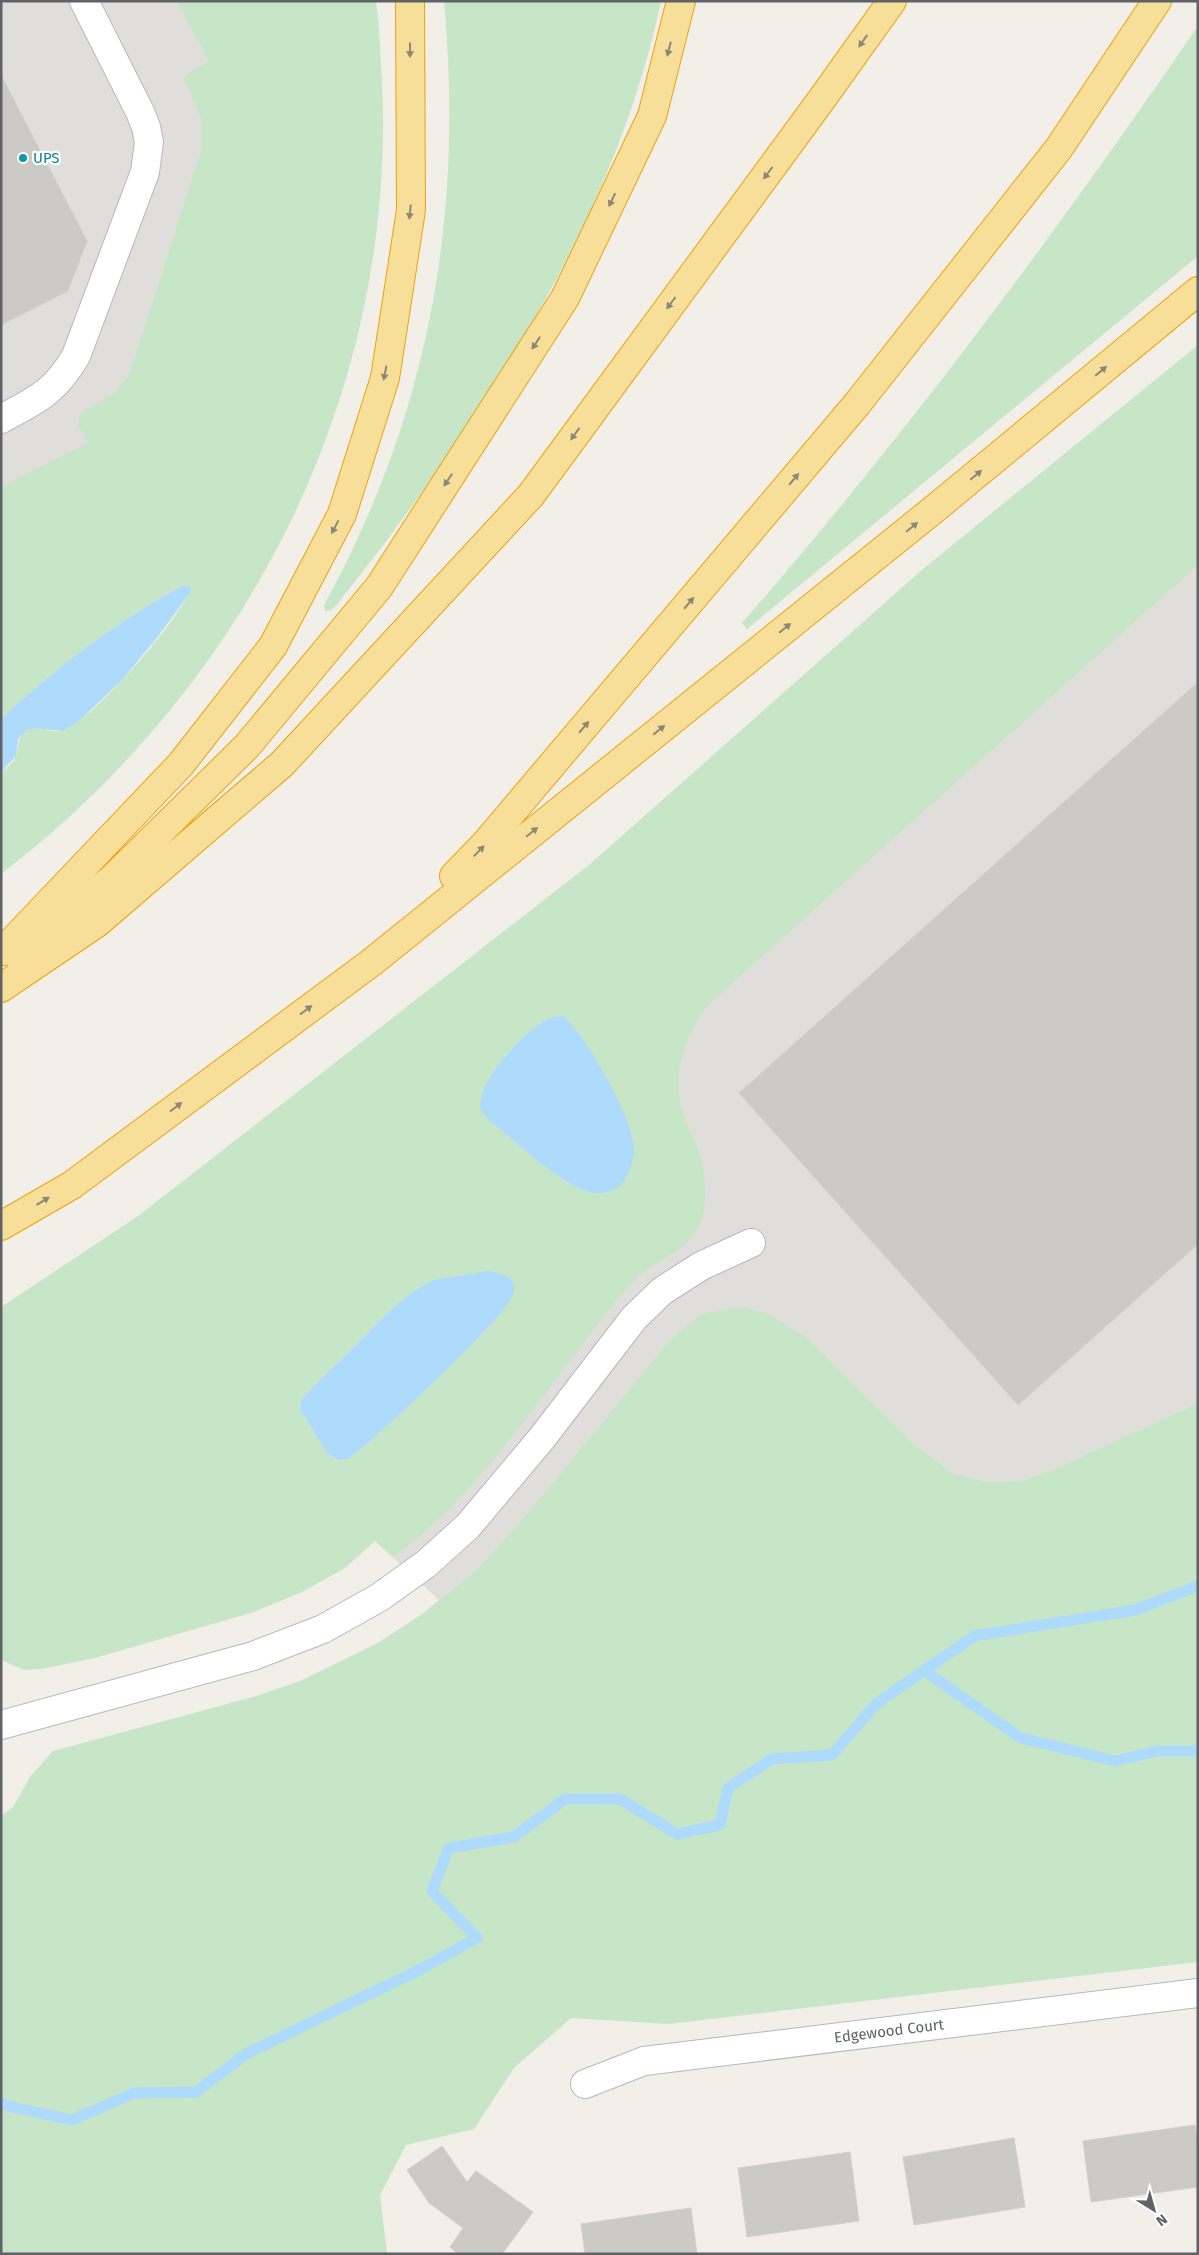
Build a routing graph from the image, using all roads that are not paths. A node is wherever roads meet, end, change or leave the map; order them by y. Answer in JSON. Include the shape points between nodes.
{"nodes":[{"id":1,"x":84,"y":1,"type":"edge"},
{"id":2,"x":410,"y":1,"type":"edge"},
{"id":3,"x":681,"y":1,"type":"edge"},
{"id":4,"x":892,"y":1,"type":"edge"},
{"id":5,"x":1157,"y":1,"type":"edge"},
{"id":6,"x":1198,"y":291,"type":"edge"},
{"id":7,"x":1,"y":419,"type":"edge"},
{"id":8,"x":1,"y":953,"type":"edge"},
{"id":9,"x":372,"y":962,"type":"junction"},
{"id":10,"x":1,"y":972,"type":"edge"},
{"id":11,"x":1,"y":988,"type":"edge"},
{"id":12,"x":1,"y":1226,"type":"edge"},
{"id":13,"x":750,"y":1243,"type":"dead end"},
{"id":14,"x":1,"y":1725,"type":"edge"},
{"id":15,"x":1198,"y":1993,"type":"edge"},
{"id":16,"x":585,"y":2084,"type":"dead end"}],
"edges":[{"from":1,"to":7,"type":"street","via":[[140,112],[147,134],[148,157],[76,356],[48,393]]},
{"from":2,"to":8,"type":"highway","one_way":true,"via":[[411,210],[385,378],[342,514],[273,646],[187,756]]},
{"from":3,"to":10,"type":"highway","one_way":true,"via":[[652,116],[565,298],[379,587],[247,746],[112,879]]},
{"from":4,"to":11,"type":"highway","one_way":true,"via":[[531,495],[282,764],[97,923]]},
{"from":9,"to":5,"type":"highway","one_way":true,"via":[[485,844],[857,404],[1059,148]]},
{"from":9,"to":6,"type":"highway","one_way":true,"via":[[938,506]]},
{"from":12,"to":9,"type":"highway","one_way":true,"via":[[72,1184]]},
{"from":13,"to":14,"type":"street","via":[[701,1266],[662,1291],[634,1318],[542,1438],[468,1526],[426,1564],[380,1597],[323,1629],[253,1656]]},
{"from":15,"to":16,"type":"street","name":"Edgewood Court","via":[[644,2061]]}]}
